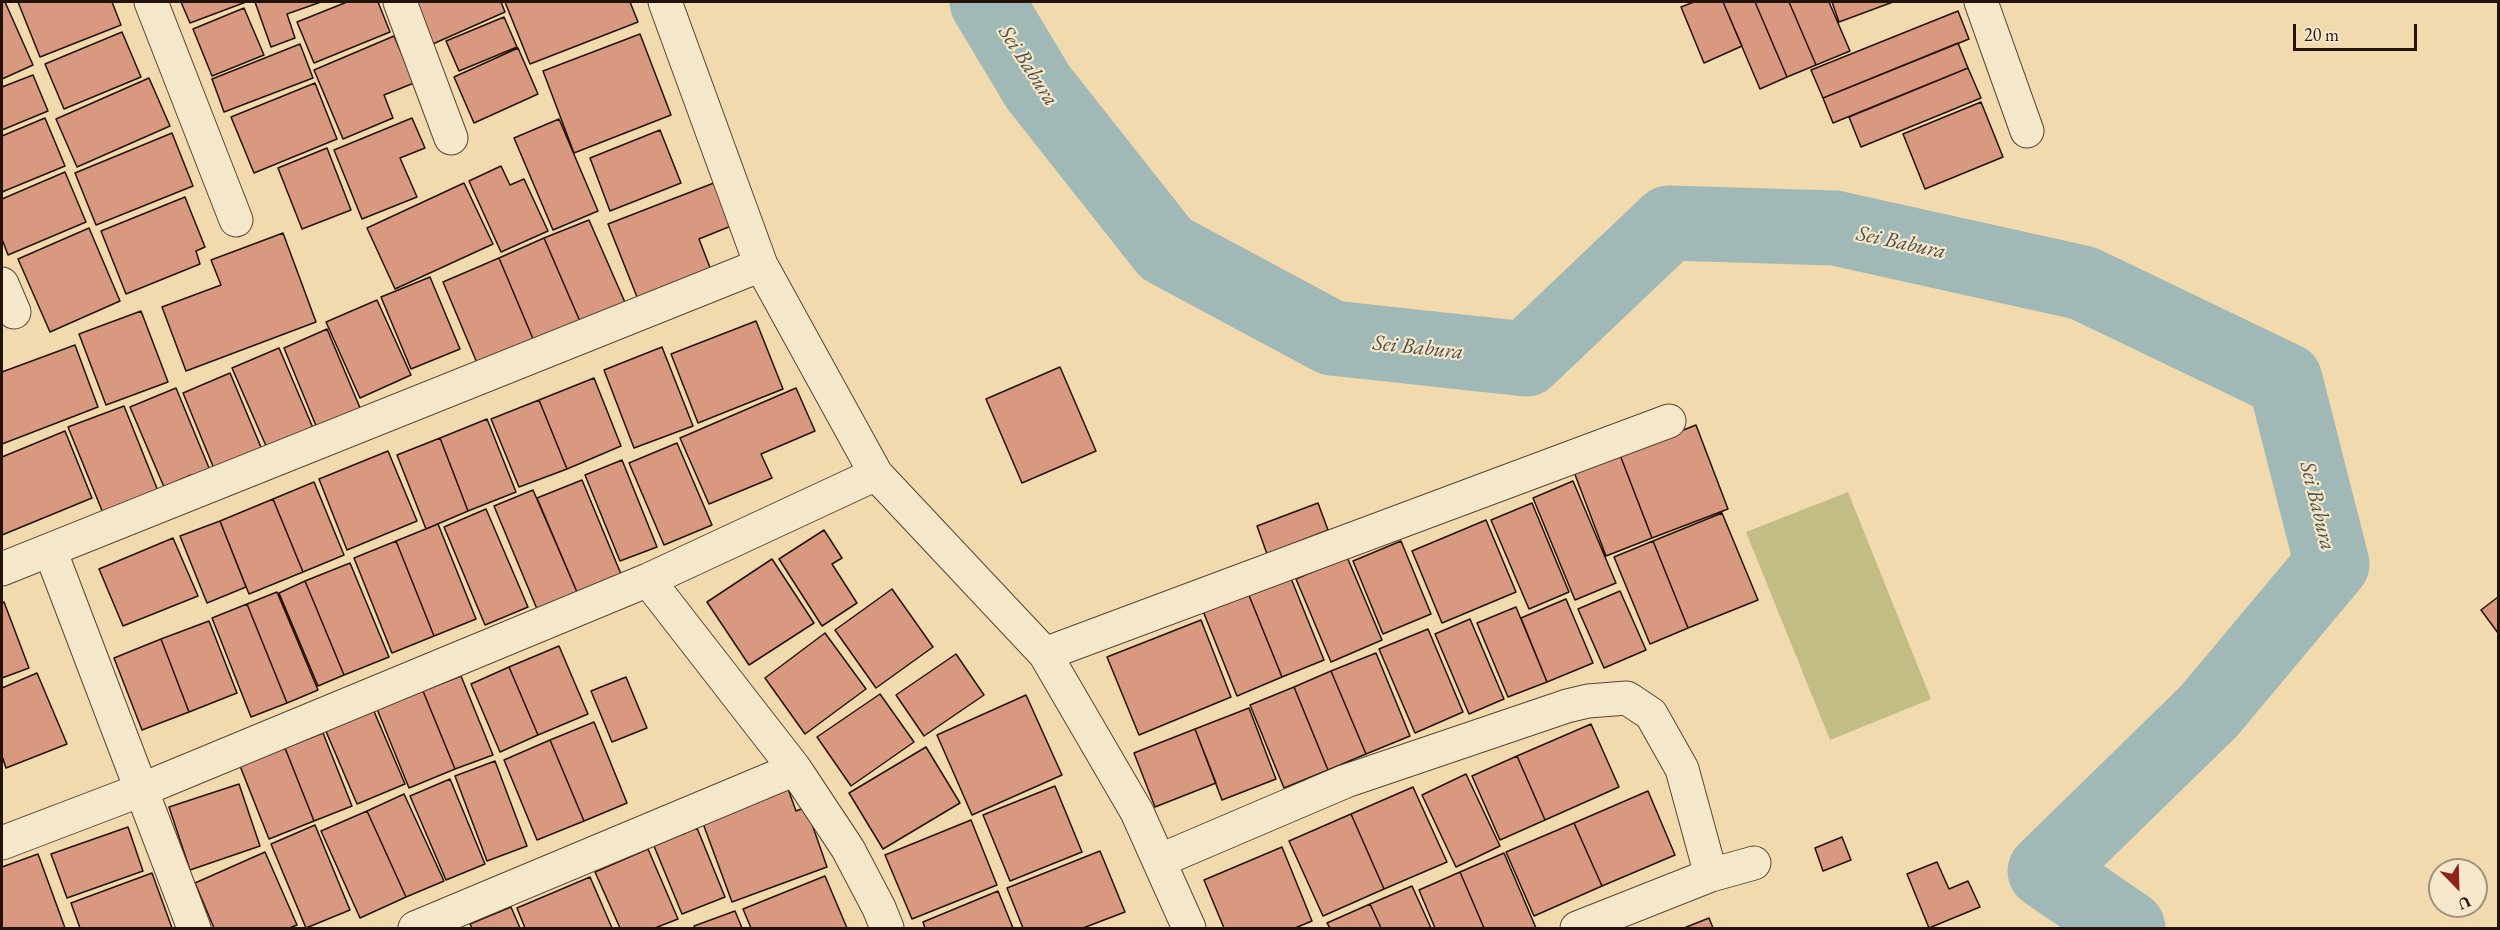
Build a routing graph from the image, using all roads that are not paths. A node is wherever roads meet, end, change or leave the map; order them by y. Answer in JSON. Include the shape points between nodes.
{"nodes":[{"id":1,"x":151,"y":2,"type":"edge"},
{"id":2,"x":400,"y":2,"type":"edge"},
{"id":3,"x":665,"y":2,"type":"edge"},
{"id":4,"x":1981,"y":2,"type":"edge"},
{"id":5,"x":2027,"y":131,"type":"dead end"},
{"id":6,"x":452,"y":138,"type":"dead end"},
{"id":7,"x":237,"y":220,"type":"dead end"},
{"id":8,"x":761,"y":265,"type":"junction"},
{"id":9,"x":1669,"y":421,"type":"dead end"},
{"id":10,"x":876,"y":474,"type":"junction"},
{"id":11,"x":50,"y":550,"type":"junction"},
{"id":12,"x":2,"y":569,"type":"edge"},
{"id":13,"x":648,"y":580,"type":"junction"},
{"id":14,"x":1045,"y":654,"type":"junction"},
{"id":15,"x":795,"y":769,"type":"junction"},
{"id":16,"x":141,"y":789,"type":"junction"},
{"id":17,"x":2,"y":843,"type":"edge"},
{"id":18,"x":1161,"y":860,"type":"junction"},
{"id":19,"x":1754,"y":863,"type":"dead end"},
{"id":20,"x":1711,"y":875,"type":"junction"},
{"id":21,"x":194,"y":928,"type":"edge"},
{"id":22,"x":415,"y":928,"type":"edge"},
{"id":23,"x":886,"y":928,"type":"edge"},
{"id":24,"x":1189,"y":928,"type":"edge"},
{"id":25,"x":1577,"y":928,"type":"edge"}],
"edges":[{"from":1,"to":7,"type":"street"},
{"from":2,"to":6,"type":"street"},
{"from":3,"to":8,"type":"street"},
{"from":4,"to":5,"type":"street"},
{"from":8,"to":10,"type":"street"},
{"from":8,"to":11,"type":"street"},
{"from":9,"to":14,"type":"street"},
{"from":10,"to":13,"type":"street"},
{"from":10,"to":14,"type":"street"},
{"from":11,"to":12,"type":"street"},
{"from":11,"to":16,"type":"street"},
{"from":13,"to":15,"type":"street"},
{"from":13,"to":16,"type":"street"},
{"from":14,"to":18,"type":"street"},
{"from":15,"to":22,"type":"street"},
{"from":15,"to":23,"type":"street","via":[[848,849]]},
{"from":16,"to":17,"type":"street"},
{"from":16,"to":21,"type":"street"},
{"from":18,"to":20,"type":"street","via":[[1346,781],[1567,706],[1627,698],[1651,714],[1682,769]]},
{"from":18,"to":24,"type":"street"},
{"from":19,"to":20,"type":"street"},
{"from":20,"to":25,"type":"street"}]}
